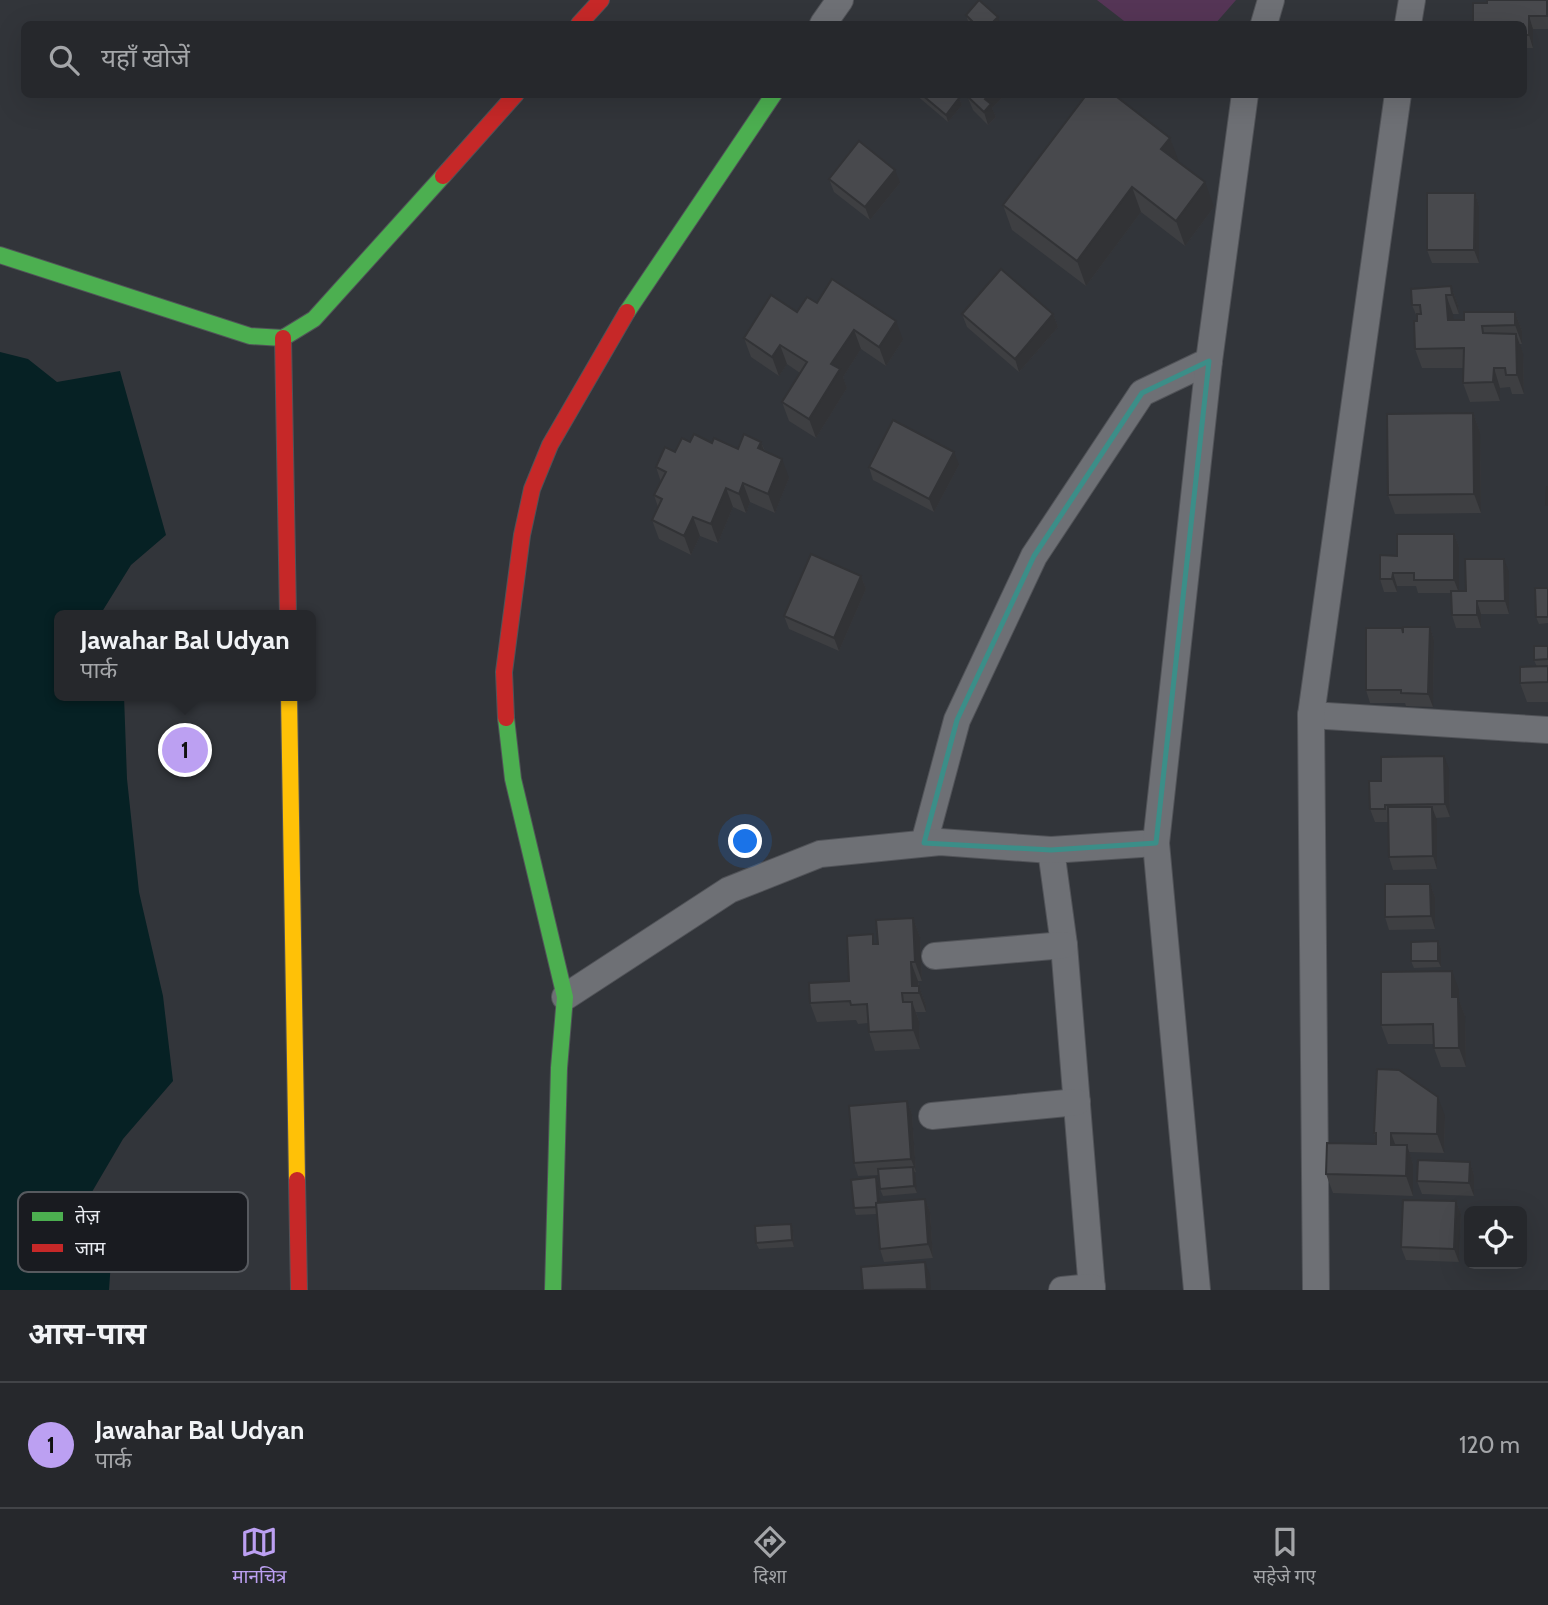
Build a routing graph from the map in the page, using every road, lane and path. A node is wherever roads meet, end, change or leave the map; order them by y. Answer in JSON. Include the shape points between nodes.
{"nodes":[{"id":1,"x":601,"y":0,"type":"edge"},
{"id":2,"x":840,"y":0,"type":"edge"},
{"id":3,"x":1272,"y":0,"type":"edge"},
{"id":4,"x":1412,"y":0,"type":"edge"},
{"id":5,"x":582,"y":21,"type":"edge"},
{"id":6,"x":825,"y":21,"type":"edge"},
{"id":7,"x":1265,"y":21,"type":"edge"},
{"id":8,"x":1408,"y":21,"type":"edge"},
{"id":9,"x":512,"y":98,"type":"edge"},
{"id":10,"x":771,"y":98,"type":"edge"},
{"id":11,"x":1243,"y":98,"type":"edge"},
{"id":12,"x":1397,"y":98,"type":"edge"},
{"id":13,"x":0,"y":255,"type":"edge"},
{"id":14,"x":283,"y":338,"type":"junction"},
{"id":15,"x":1209,"y":361,"type":"junction"},
{"id":16,"x":288,"y":610,"type":"edge"},
{"id":17,"x":289,"y":701,"type":"edge"},
{"id":18,"x":1311,"y":715,"type":"junction"},
{"id":19,"x":1548,"y":730,"type":"edge"},
{"id":20,"x":924,"y":843,"type":"junction"},
{"id":21,"x":1156,"y":843,"type":"junction"},
{"id":22,"x":1051,"y":850,"type":"junction"},
{"id":23,"x":1064,"y":945,"type":"junction"},
{"id":24,"x":935,"y":956,"type":"dead end"},
{"id":25,"x":565,"y":997,"type":"junction"},
{"id":26,"x":1077,"y":1102,"type":"junction"},
{"id":27,"x":932,"y":1116,"type":"dead end"},
{"id":28,"x":1092,"y":1288,"type":"edge"},
{"id":29,"x":299,"y":1290,"type":"edge"},
{"id":30,"x":553,"y":1290,"type":"edge"},
{"id":31,"x":1062,"y":1290,"type":"edge"},
{"id":32,"x":1197,"y":1290,"type":"edge"},
{"id":33,"x":1316,"y":1290,"type":"edge"}],
"edges":[{"from":1,"to":5,"type":"street"},
{"from":2,"to":6,"type":"street"},
{"from":3,"to":7,"type":"street"},
{"from":4,"to":8,"type":"street"},
{"from":9,"to":14,"type":"street","via":[[314,319]]},
{"from":10,"to":25,"type":"street","via":[[625,315],[550,445],[532,489],[505,671],[506,727],[513,779]]},
{"from":11,"to":15,"type":"street"},
{"from":12,"to":18,"type":"street"},
{"from":13,"to":14,"type":"street","via":[[250,336]]},
{"from":14,"to":16,"type":"street"},
{"from":15,"to":20,"type":"street","via":[[1142,393],[1034,556],[957,720]]},
{"from":15,"to":21,"type":"street"},
{"from":17,"to":29,"type":"street"},
{"from":18,"to":19,"type":"street"},
{"from":18,"to":33,"type":"street"},
{"from":20,"to":22,"type":"street"},
{"from":20,"to":25,"type":"street","via":[[820,854],[729,890]]},
{"from":21,"to":22,"type":"street"},
{"from":21,"to":32,"type":"street"},
{"from":22,"to":23,"type":"street"},
{"from":23,"to":24,"type":"street"},
{"from":23,"to":26,"type":"street"},
{"from":25,"to":30,"type":"street"},
{"from":26,"to":27,"type":"street"},
{"from":26,"to":28,"type":"street"},
{"from":28,"to":31,"type":"street"}]}
